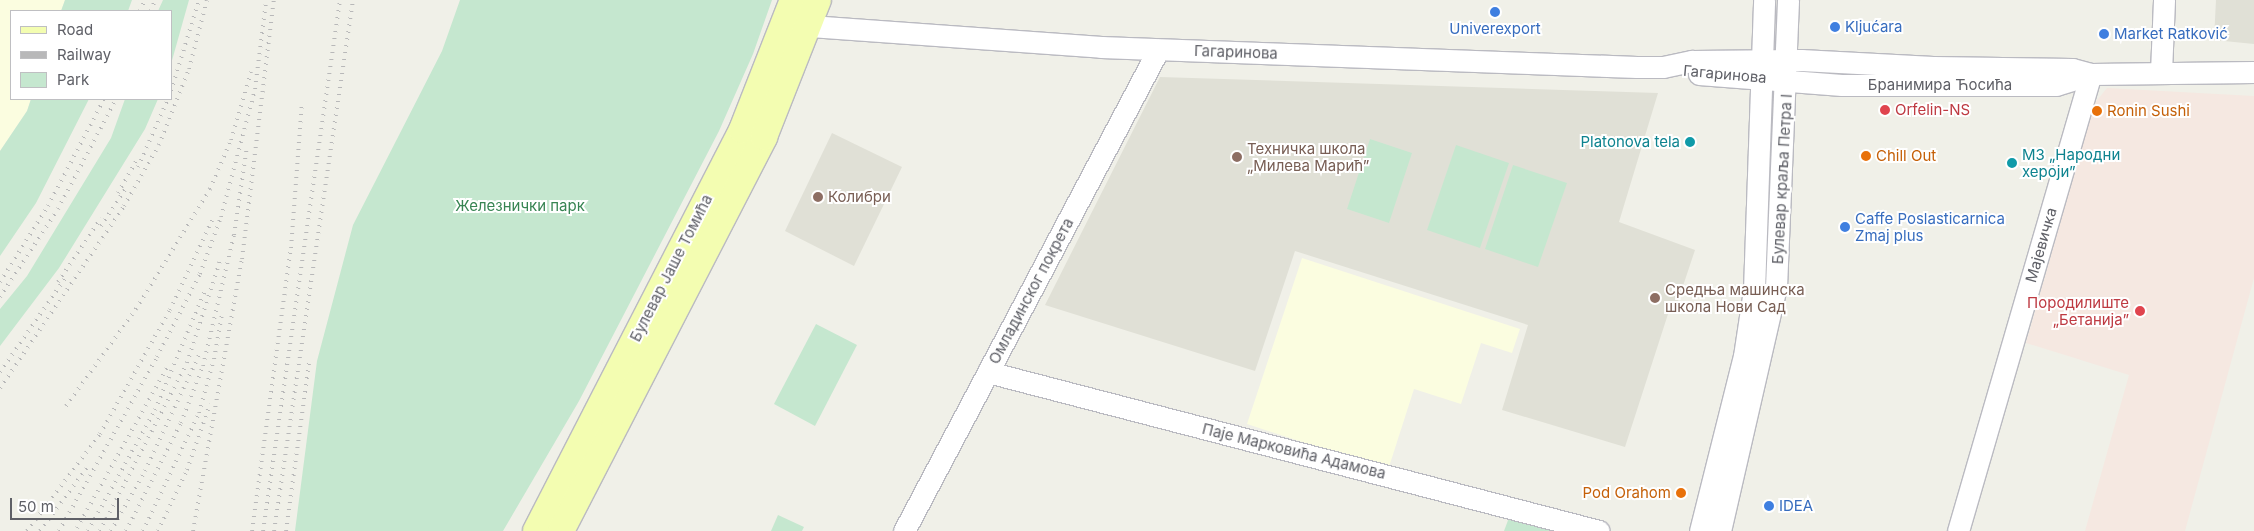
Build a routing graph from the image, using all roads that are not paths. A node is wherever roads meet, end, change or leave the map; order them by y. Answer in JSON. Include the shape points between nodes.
{"nodes":[{"id":1,"x":793,"y":0,"type":"edge"},
{"id":2,"x":818,"y":0,"type":"edge"},
{"id":3,"x":1764,"y":0,"type":"edge"},
{"id":4,"x":1788,"y":0,"type":"edge"},
{"id":5,"x":2164,"y":0,"type":"edge"},
{"id":6,"x":810,"y":26,"type":"junction"},
{"id":7,"x":1158,"y":50,"type":"junction"},
{"id":8,"x":1762,"y":69,"type":"junction"},
{"id":9,"x":1787,"y":70,"type":"junction"},
{"id":10,"x":2162,"y":72,"type":"junction"},
{"id":11,"x":2254,"y":72,"type":"edge"},
{"id":12,"x":2091,"y":74,"type":"junction"},
{"id":13,"x":988,"y":372,"type":"junction"},
{"id":14,"x":536,"y":531,"type":"edge"},
{"id":15,"x":561,"y":531,"type":"edge"},
{"id":16,"x":904,"y":531,"type":"edge"},
{"id":17,"x":1599,"y":531,"type":"edge"},
{"id":18,"x":1700,"y":531,"type":"edge"},
{"id":19,"x":1720,"y":531,"type":"edge"},
{"id":20,"x":1958,"y":531,"type":"edge"}],
"edges":[{"from":1,"to":14,"type":"main road","name":"Булевар Јаше Томића","via":[[742,130]]},
{"from":2,"to":6,"type":"main road","name":"Булевар Јаше Томића"},
{"from":3,"to":8,"type":"street","name":"Булевар краља Петра I"},
{"from":4,"to":9,"type":"street","name":"Булевар краља Петра I"},
{"from":5,"to":10,"type":"street"},
{"from":6,"to":7,"type":"street","name":"Гагаринова"},
{"from":6,"to":15,"type":"main road","name":"Булевар Јаше Томића","via":[[764,137]]},
{"from":7,"to":8,"type":"street","name":"Гагаринова","via":[[1663,67],[1692,61]]},
{"from":7,"to":13,"type":"street","name":"Омладинског покрета"},
{"from":8,"to":9,"type":"street","name":"Гагаринова"},
{"from":8,"to":18,"type":"street","name":"Булевар краља Петра I","via":[[1750,328]]},
{"from":9,"to":12,"type":"street","name":"Бранимира Ћосића","via":[[1842,85],[2056,85]]},
{"from":9,"to":19,"type":"street","name":"Булевар краља Петра I","via":[[1779,263],[1774,308]]},
{"from":10,"to":11,"type":"street","name":"Бранимира Ћосића"},
{"from":10,"to":12,"type":"street","name":"Бранимира Ћосића"},
{"from":12,"to":20,"type":"street","name":"Мајевичка"},
{"from":13,"to":16,"type":"street","name":"Омладинског покрета"},
{"from":13,"to":17,"type":"street","name":"Паје Марковића Адамова"}]}
